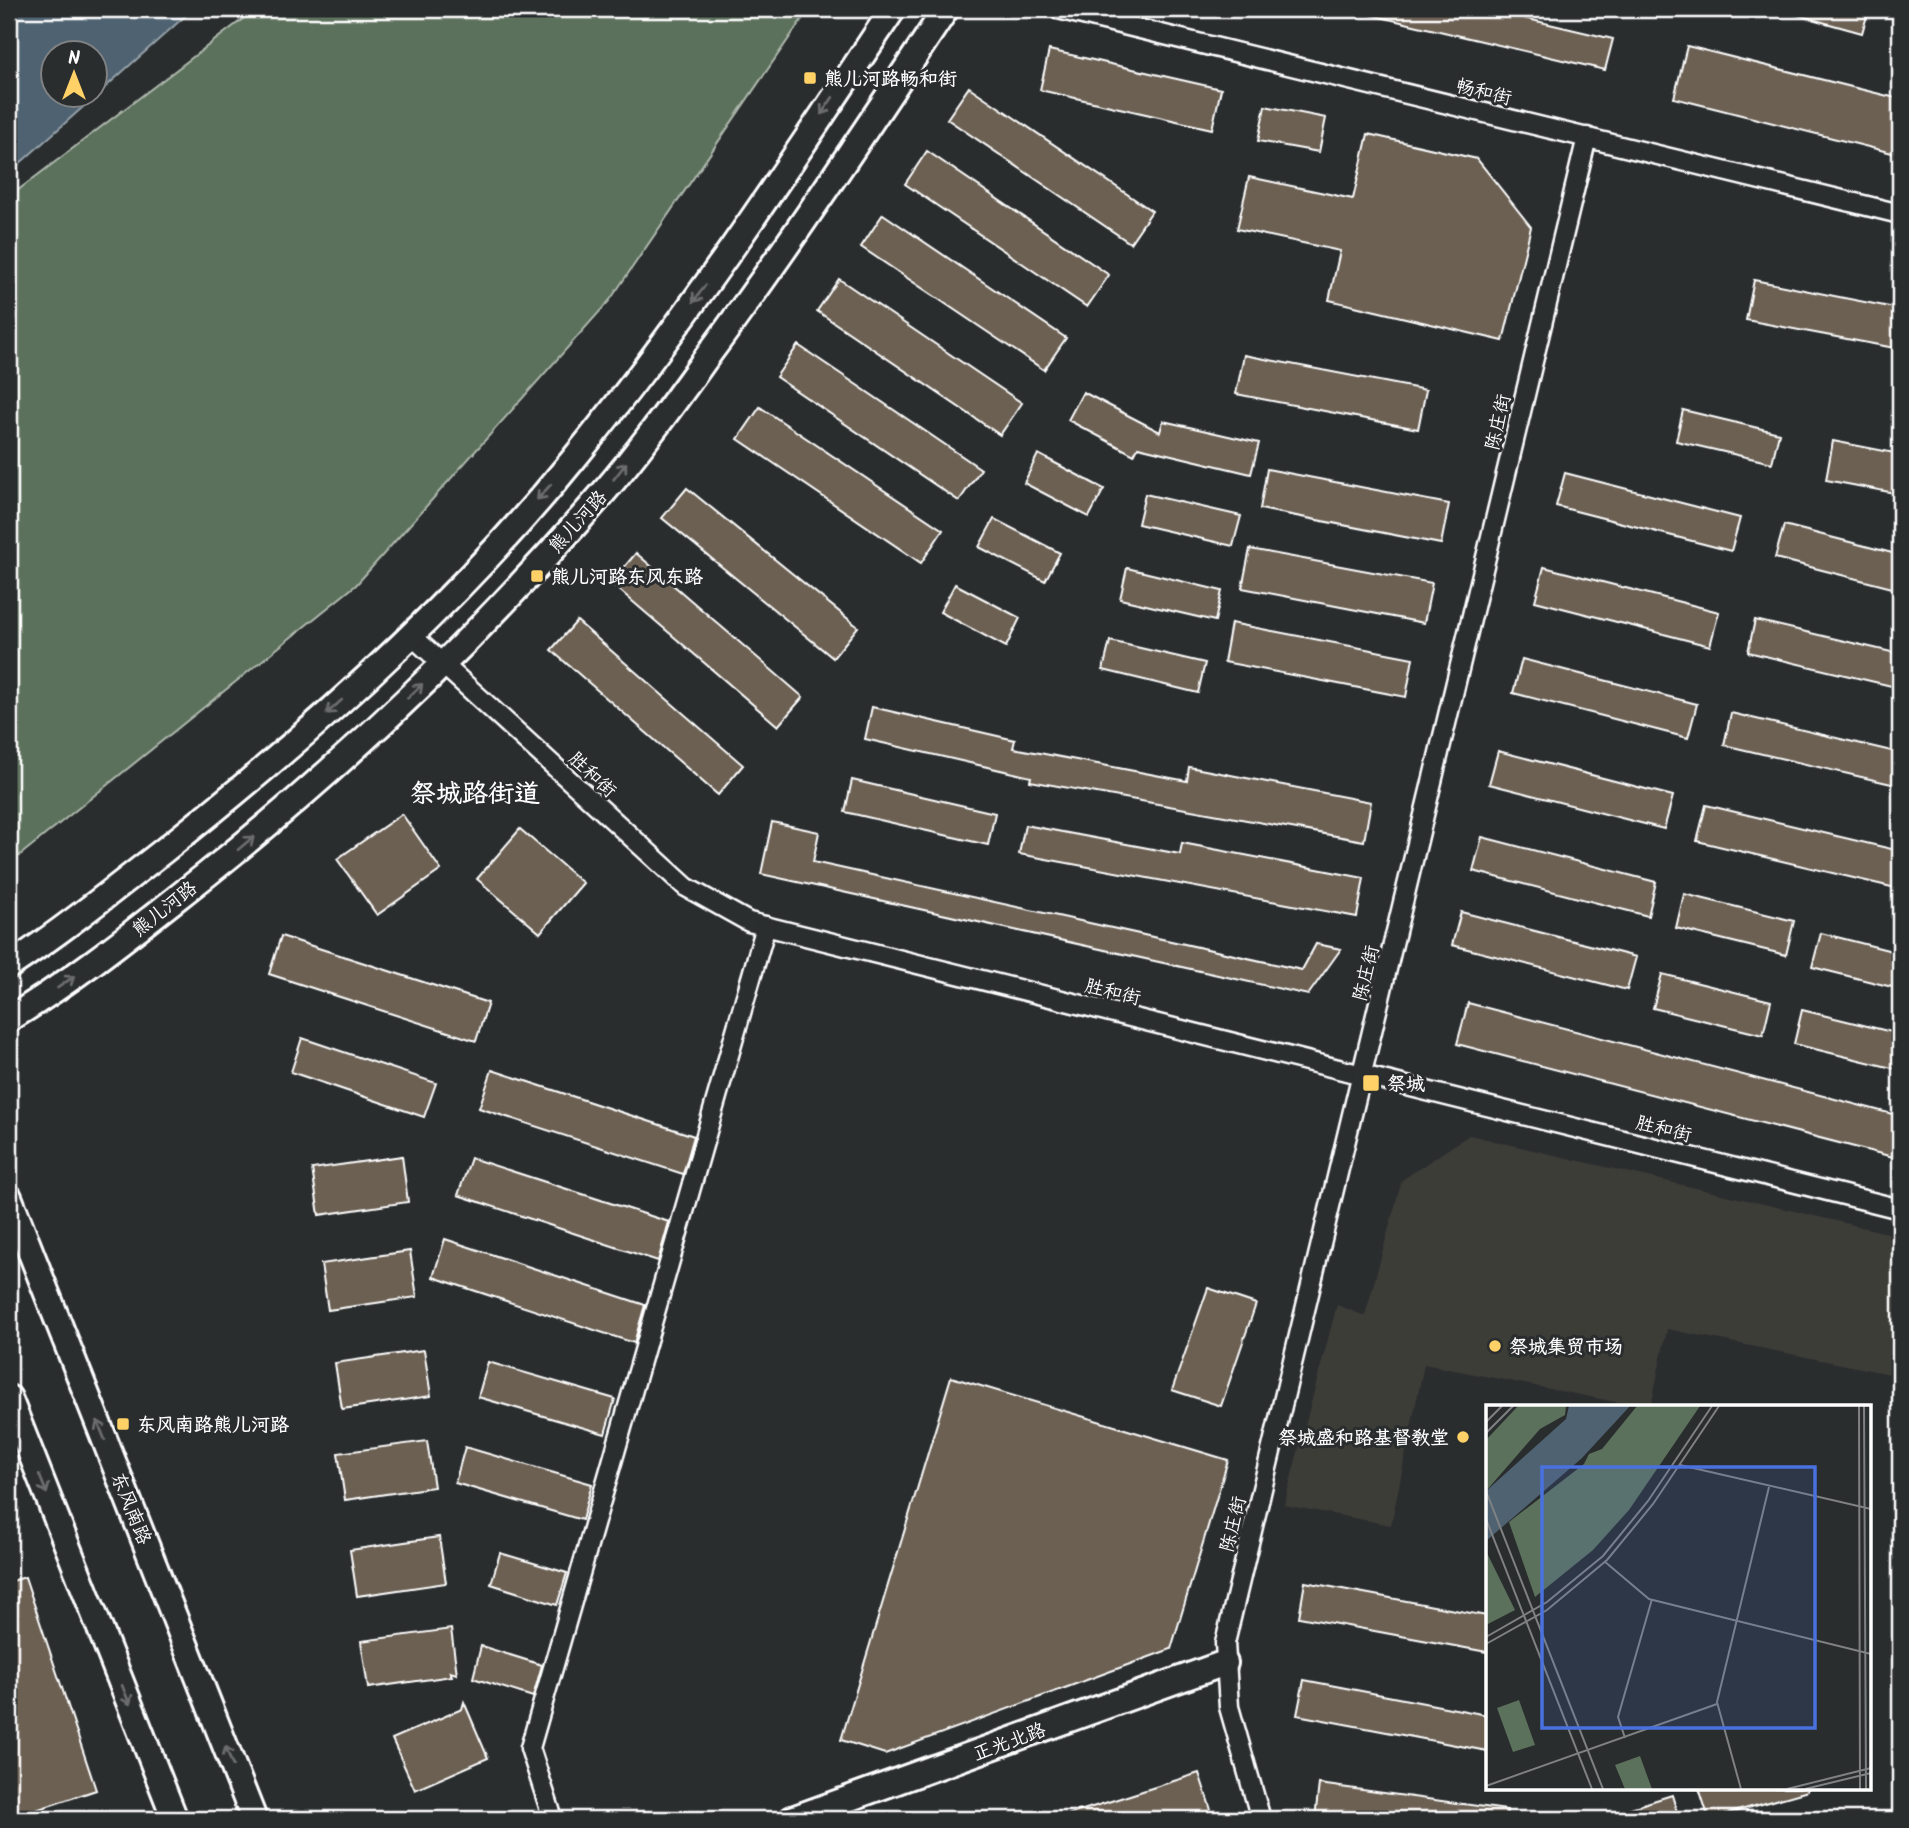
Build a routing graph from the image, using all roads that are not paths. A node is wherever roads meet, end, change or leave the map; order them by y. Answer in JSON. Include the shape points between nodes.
{"nodes":[{"id":1,"x":893,"y":9,"type":"edge"},
{"id":2,"x":946,"y":9,"type":"edge"},
{"id":3,"x":1058,"y":9,"type":"edge"},
{"id":4,"x":1587,"y":137,"type":"junction"},
{"id":5,"x":1900,"y":214,"type":"edge"},
{"id":6,"x":411,"y":635,"type":"junction"},
{"id":7,"x":443,"y":665,"type":"junction"},
{"id":8,"x":766,"y":926,"type":"junction"},
{"id":9,"x":9,"y":966,"type":"edge"},
{"id":10,"x":9,"y":1019,"type":"edge"},
{"id":11,"x":1362,"y":1075,"type":"junction"},
{"id":12,"x":9,"y":1198,"type":"edge"},
{"id":13,"x":1900,"y":1209,"type":"edge"},
{"id":14,"x":9,"y":1398,"type":"edge"},
{"id":15,"x":1225,"y":1663,"type":"junction"},
{"id":16,"x":175,"y":1819,"type":"edge"},
{"id":17,"x":254,"y":1819,"type":"edge"},
{"id":18,"x":553,"y":1819,"type":"edge"},
{"id":19,"x":792,"y":1819,"type":"edge"},
{"id":20,"x":1261,"y":1819,"type":"edge"}],
"edges":[{"from":1,"to":6,"type":"street","one_way":true,"via":[[742,235],[636,379],[571,463]]},
{"from":7,"to":2,"type":"street","name":"熊儿河路","one_way":true,"via":[[605,491],[672,405],[779,260]]},
{"from":3,"to":4,"type":"street","name":"畅和街"},
{"from":4,"to":5,"type":"street","name":"畅和街"},
{"from":4,"to":11,"type":"street","name":"陈庄街"},
{"from":6,"to":7,"type":"street","name":"胜和街"},
{"from":6,"to":9,"type":"street","one_way":true,"via":[[254,778]]},
{"from":7,"to":8,"type":"street","name":"胜和街","via":[[686,887],[719,908]]},
{"from":10,"to":7,"type":"street","name":"熊儿河路","one_way":true,"via":[[107,953],[237,850]]},
{"from":8,"to":11,"type":"street","name":"胜和街"},
{"from":8,"to":18,"type":"street","via":[[530,1748]]},
{"from":11,"to":13,"type":"street","name":"胜和街"},
{"from":11,"to":15,"type":"street","name":"陈庄街","via":[[1234,1604]]},
{"from":17,"to":12,"type":"street","name":"东风南路","one_way":true},
{"from":14,"to":16,"type":"street","one_way":true},
{"from":15,"to":19,"type":"street","name":"正光北路"},
{"from":15,"to":20,"type":"street","name":"陈庄街","via":[[1229,1707]]}]}
